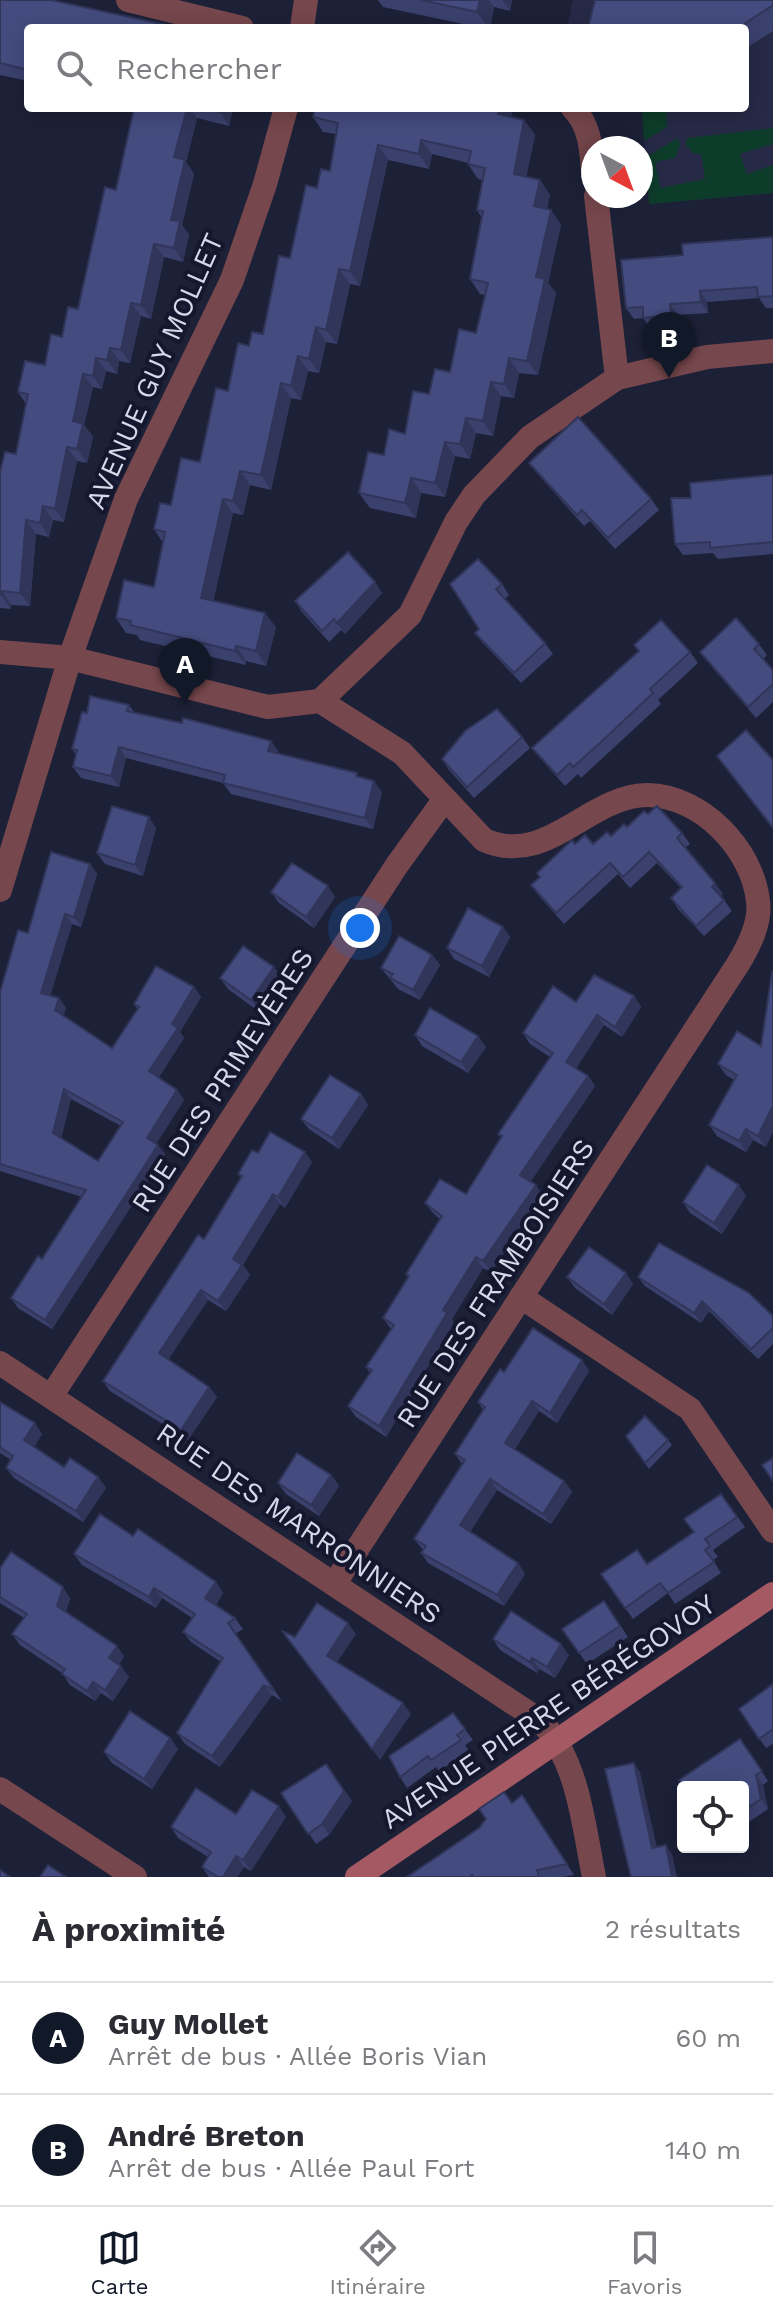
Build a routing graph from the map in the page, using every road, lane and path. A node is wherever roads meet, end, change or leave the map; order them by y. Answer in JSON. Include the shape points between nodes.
{"nodes":[{"id":1,"x":128,"y":0,"type":"edge"},
{"id":2,"x":306,"y":0,"type":"edge"},
{"id":3,"x":226,"y":24,"type":"edge"},
{"id":4,"x":303,"y":24,"type":"edge"},
{"id":5,"x":285,"y":112,"type":"edge"},
{"id":6,"x":576,"y":112,"type":"edge"},
{"id":7,"x":587,"y":136,"type":"edge"},
{"id":8,"x":597,"y":208,"type":"edge"},
{"id":9,"x":773,"y":351,"type":"edge"},
{"id":10,"x":617,"y":378,"type":"junction"},
{"id":11,"x":0,"y":652,"type":"edge"},
{"id":12,"x":70,"y":658,"type":"junction"},
{"id":13,"x":320,"y":701,"type":"junction"},
{"id":14,"x":444,"y":800,"type":"junction"},
{"id":15,"x":0,"y":890,"type":"edge"},
{"id":16,"x":521,"y":1297,"type":"junction"},
{"id":17,"x":0,"y":1363,"type":"edge"},
{"id":18,"x":52,"y":1395,"type":"junction"},
{"id":19,"x":773,"y":1531,"type":"edge"},
{"id":20,"x":335,"y":1583,"type":"junction"},
{"id":21,"x":773,"y":1594,"type":"edge"},
{"id":22,"x":558,"y":1741,"type":"junction"},
{"id":23,"x":0,"y":1789,"type":"edge"},
{"id":24,"x":135,"y":1877,"type":"edge"},
{"id":25,"x":357,"y":1877,"type":"edge"},
{"id":26,"x":594,"y":1877,"type":"edge"}],
"edges":[{"from":1,"to":3,"type":"street"},
{"from":2,"to":4,"type":"street"},
{"from":5,"to":12,"type":"street","name":"AVENUE GUY MOLLET","via":[[232,280],[126,499]]},
{"from":6,"to":7,"type":"street"},
{"from":8,"to":10,"type":"street"},
{"from":9,"to":10,"type":"street","via":[[707,357]]},
{"from":10,"to":13,"type":"street","via":[[540,429],[500,465],[456,522],[410,615]]},
{"from":11,"to":12,"type":"street"},
{"from":12,"to":13,"type":"street","via":[[268,707]]},
{"from":12,"to":15,"type":"street","name":"AVENUE GUY MOLLET"},
{"from":13,"to":14,"type":"street","name":"RUE DES FRAMBOISIERS","via":[[402,753]]},
{"from":14,"to":16,"type":"street","name":"RUE DES FRAMBOISIERS","via":[[484,840],[514,848],[530,846],[631,796],[672,799],[711,819],[744,859],[758,903],[748,947]]},
{"from":14,"to":18,"type":"street","name":"RUE DES PRIMEVÈRES"},
{"from":16,"to":19,"type":"street","via":[[690,1409]]},
{"from":16,"to":20,"type":"street","name":"RUE DES FRAMBOISIERS"},
{"from":17,"to":18,"type":"street","name":"RUE DES MARRONNIERS"},
{"from":18,"to":20,"type":"street","name":"RUE DES MARRONNIERS"},
{"from":20,"to":22,"type":"street","name":"RUE DES MARRONNIERS","via":[[542,1722]]},
{"from":21,"to":22,"type":"street","name":"AVENUE PIERRE BÉRÉGOVOY"},
{"from":22,"to":25,"type":"street","name":"AVENUE PIERRE BÉRÉGOVOY"},
{"from":22,"to":26,"type":"street","via":[[570,1766]]},
{"from":23,"to":24,"type":"street"}]}
